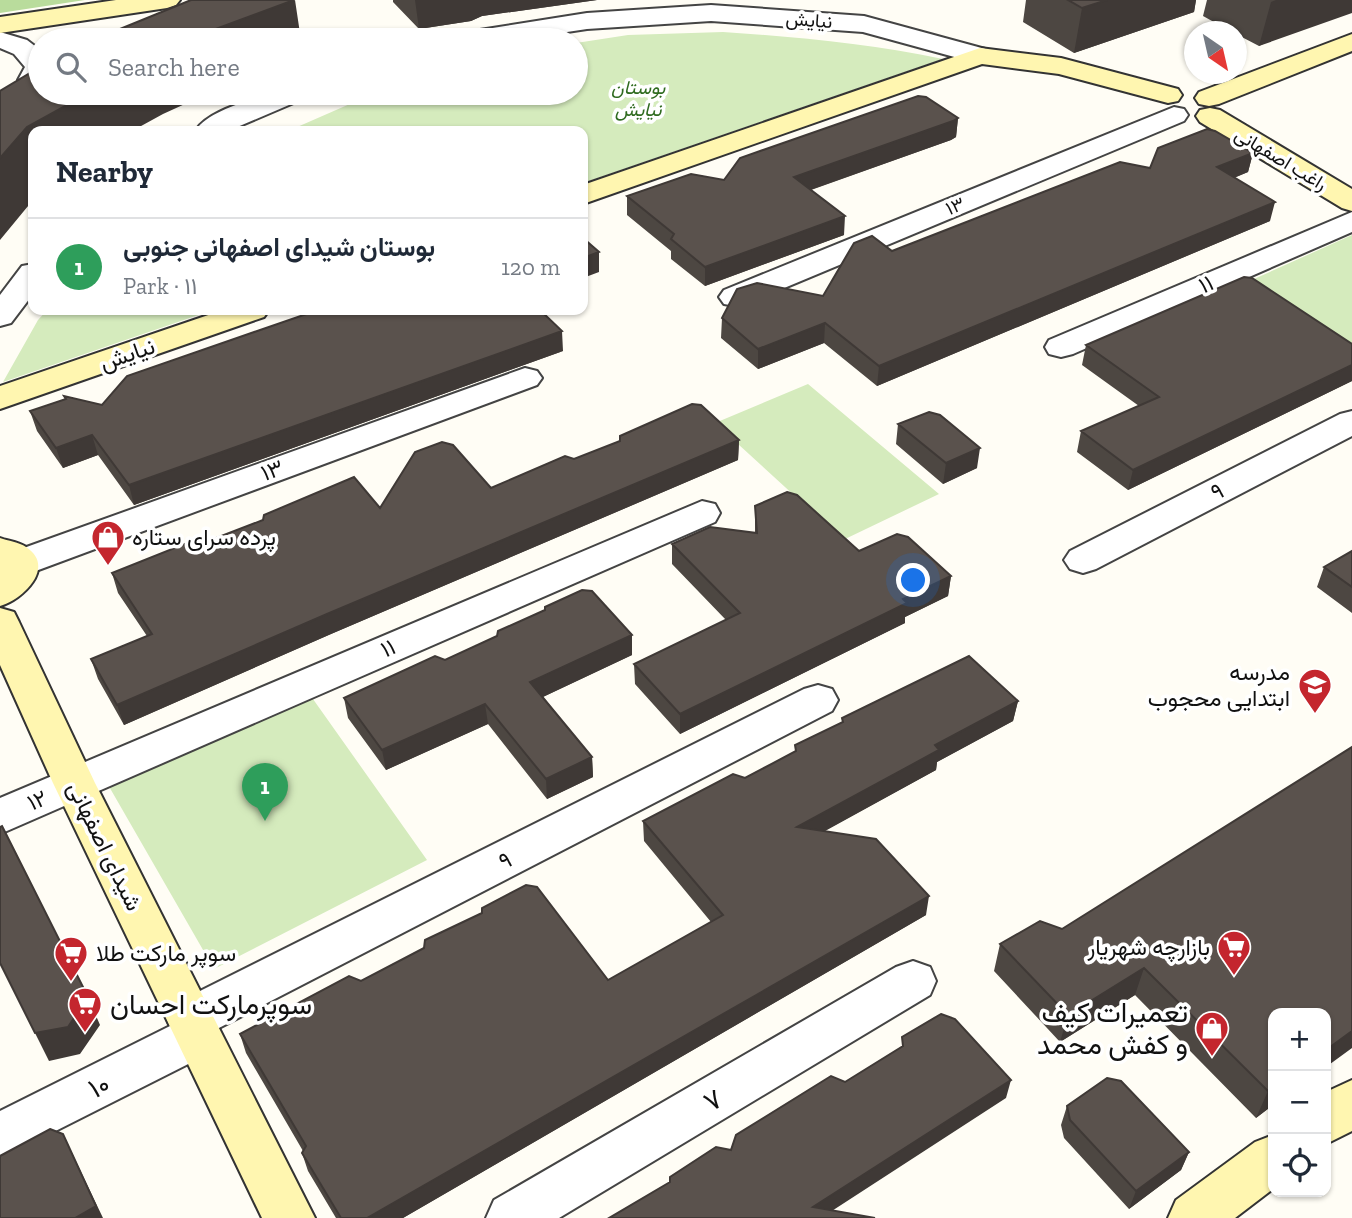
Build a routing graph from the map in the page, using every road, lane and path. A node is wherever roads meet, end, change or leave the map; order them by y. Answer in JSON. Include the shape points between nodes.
{"nodes":[{"id":1,"x":167,"y":0,"type":"edge"},
{"id":2,"x":195,"y":3,"type":"edge"},
{"id":3,"x":0,"y":25,"type":"edge"},
{"id":4,"x":143,"y":28,"type":"edge"},
{"id":5,"x":543,"y":28,"type":"edge"},
{"id":6,"x":0,"y":40,"type":"edge"},
{"id":7,"x":1352,"y":42,"type":"edge"},
{"id":8,"x":28,"y":51,"type":"edge"},
{"id":9,"x":979,"y":56,"type":"junction"},
{"id":10,"x":263,"y":105,"type":"edge"},
{"id":11,"x":1171,"y":105,"type":"junction"},
{"id":12,"x":1209,"y":107,"type":"junction"},
{"id":13,"x":217,"y":126,"type":"edge"},
{"id":14,"x":588,"y":193,"type":"edge"},
{"id":15,"x":1352,"y":202,"type":"edge"},
{"id":16,"x":1352,"y":221,"type":"edge"},
{"id":17,"x":28,"y":280,"type":"edge"},
{"id":18,"x":735,"y":297,"type":"edge"},
{"id":19,"x":239,"y":315,"type":"edge"},
{"id":20,"x":0,"y":316,"type":"edge"},
{"id":21,"x":1061,"y":347,"type":"dead end"},
{"id":22,"x":525,"y":378,"type":"dead end"},
{"id":23,"x":0,"y":398,"type":"edge"},
{"id":24,"x":1352,"y":422,"type":"edge"},
{"id":25,"x":702,"y":513,"type":"dead end"},
{"id":26,"x":1083,"y":560,"type":"dead end"},
{"id":27,"x":7,"y":569,"type":"edge"},
{"id":28,"x":0,"y":622,"type":"edge"},
{"id":29,"x":818,"y":700,"type":"dead end"},
{"id":30,"x":74,"y":783,"type":"junction"},
{"id":31,"x":0,"y":817,"type":"edge"},
{"id":32,"x":913,"y":981,"type":"dead end"},
{"id":33,"x":194,"y":1028,"type":"junction"},
{"id":34,"x":1352,"y":1101,"type":"edge"},
{"id":35,"x":1331,"y":1117,"type":"edge"},
{"id":36,"x":0,"y":1136,"type":"edge"},
{"id":37,"x":1268,"y":1164,"type":"edge"},
{"id":38,"x":289,"y":1218,"type":"edge"},
{"id":39,"x":512,"y":1218,"type":"edge"},
{"id":40,"x":1194,"y":1218,"type":"edge"}],
"edges":[{"from":1,"to":3,"type":"street"},
{"from":2,"to":4,"type":"street"},
{"from":5,"to":9,"type":"street","name":"نیایش","via":[[712,13],[864,24]]},
{"from":6,"to":8,"type":"street"},
{"from":7,"to":12,"type":"street"},
{"from":9,"to":11,"type":"street","name":"نیایش","via":[[1061,66]]},
{"from":9,"to":14,"type":"street","name":"نیایش"},
{"from":10,"to":13,"type":"street"},
{"from":11,"to":12,"type":"street","name":"نیایش","via":[[1186,119]]},
{"from":11,"to":18,"type":"street","name":"۱۳"},
{"from":12,"to":15,"type":"street","name":"راغب اصفهانی"},
{"from":16,"to":21,"type":"street","name":"۱۱"},
{"from":17,"to":20,"type":"street"},
{"from":19,"to":23,"type":"street","name":"نیایش"},
{"from":22,"to":27,"type":"street","name":"۱۳"},
{"from":24,"to":26,"type":"street","name":"۹"},
{"from":25,"to":30,"type":"street","name":"۱۱"},
{"from":28,"to":30,"type":"street","name":"شیدای اصفهانی"},
{"from":29,"to":33,"type":"street","name":"۹"},
{"from":30,"to":31,"type":"street","name":"۱۲"},
{"from":30,"to":33,"type":"street","name":"شیدای اصفهانی"},
{"from":32,"to":39,"type":"street","name":"۷"},
{"from":33,"to":36,"type":"street","name":"۱۰"},
{"from":33,"to":38,"type":"street","name":"شیدای اصفهانی"},
{"from":34,"to":35,"type":"street"},
{"from":37,"to":40,"type":"street"}]}
